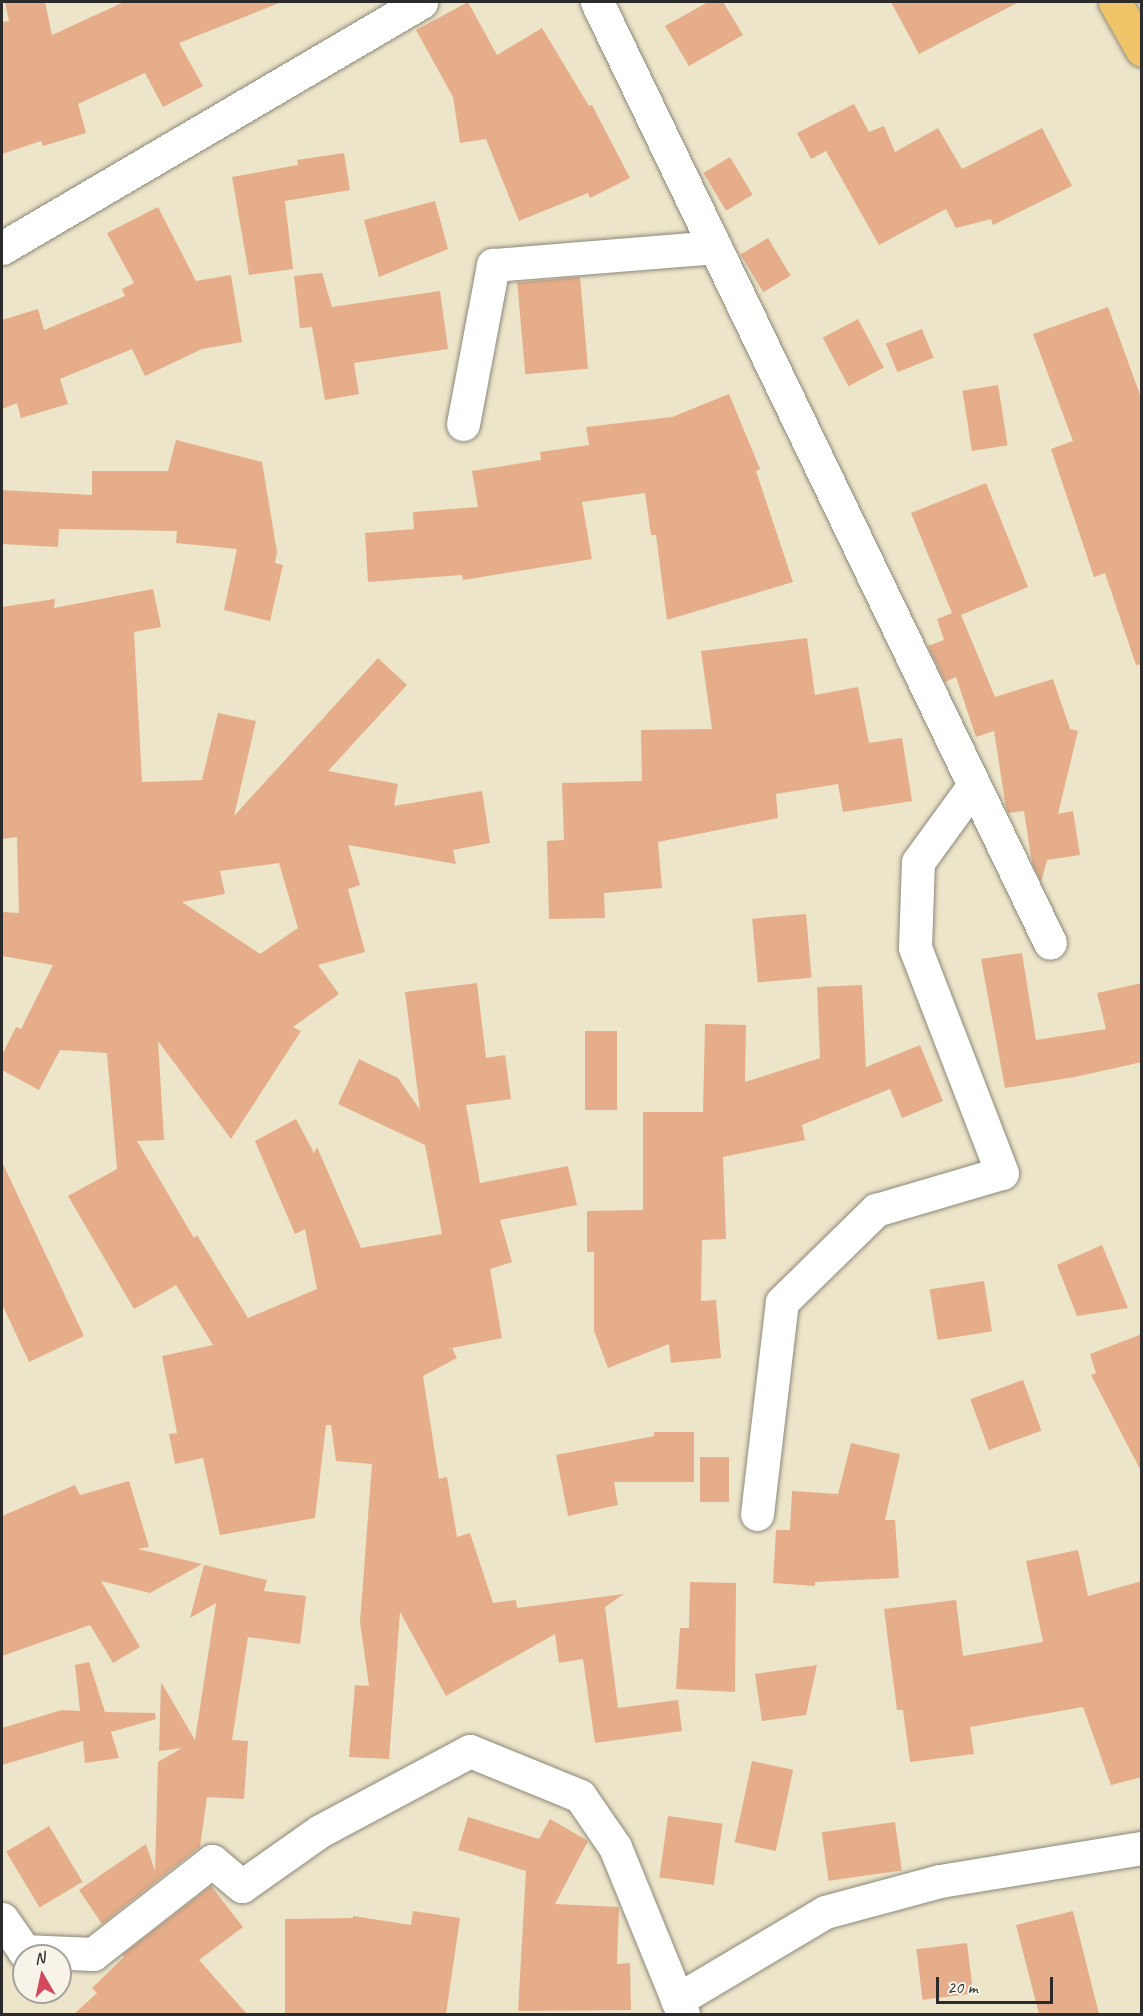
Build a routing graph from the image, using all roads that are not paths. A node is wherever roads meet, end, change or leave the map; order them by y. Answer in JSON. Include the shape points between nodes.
{"nodes":[{"id":1,"x":421,"y":2,"type":"edge"},
{"id":2,"x":597,"y":2,"type":"edge"},
{"id":3,"x":1115,"y":2,"type":"edge"},
{"id":4,"x":1142,"y":50,"type":"edge"},
{"id":5,"x":715,"y":247,"type":"junction"},
{"id":6,"x":2,"y":248,"type":"edge"},
{"id":7,"x":463,"y":424,"type":"dead end"},
{"id":8,"x":974,"y":785,"type":"junction"},
{"id":9,"x":1050,"y":943,"type":"dead end"},
{"id":10,"x":757,"y":1514,"type":"dead end"},
{"id":11,"x":1142,"y":1848,"type":"edge"},
{"id":12,"x":2,"y":1919,"type":"edge"},
{"id":13,"x":680,"y":2007,"type":"edge"}],
"edges":[{"from":1,"to":6,"type":"street"},
{"from":2,"to":5,"type":"street"},
{"from":3,"to":4,"type":"main road"},
{"from":5,"to":7,"type":"street","via":[[493,265]]},
{"from":5,"to":8,"type":"street"},
{"from":8,"to":9,"type":"street"},
{"from":8,"to":10,"type":"street","via":[[918,862],[915,947],[1002,1173],[876,1210],[782,1302]]},
{"from":11,"to":13,"type":"street","via":[[940,1881],[825,1912]]},
{"from":12,"to":13,"type":"street","via":[[24,1951],[93,1954],[212,1861],[242,1886],[320,1831],[471,1751],[580,1796],[615,1847]]}]}
